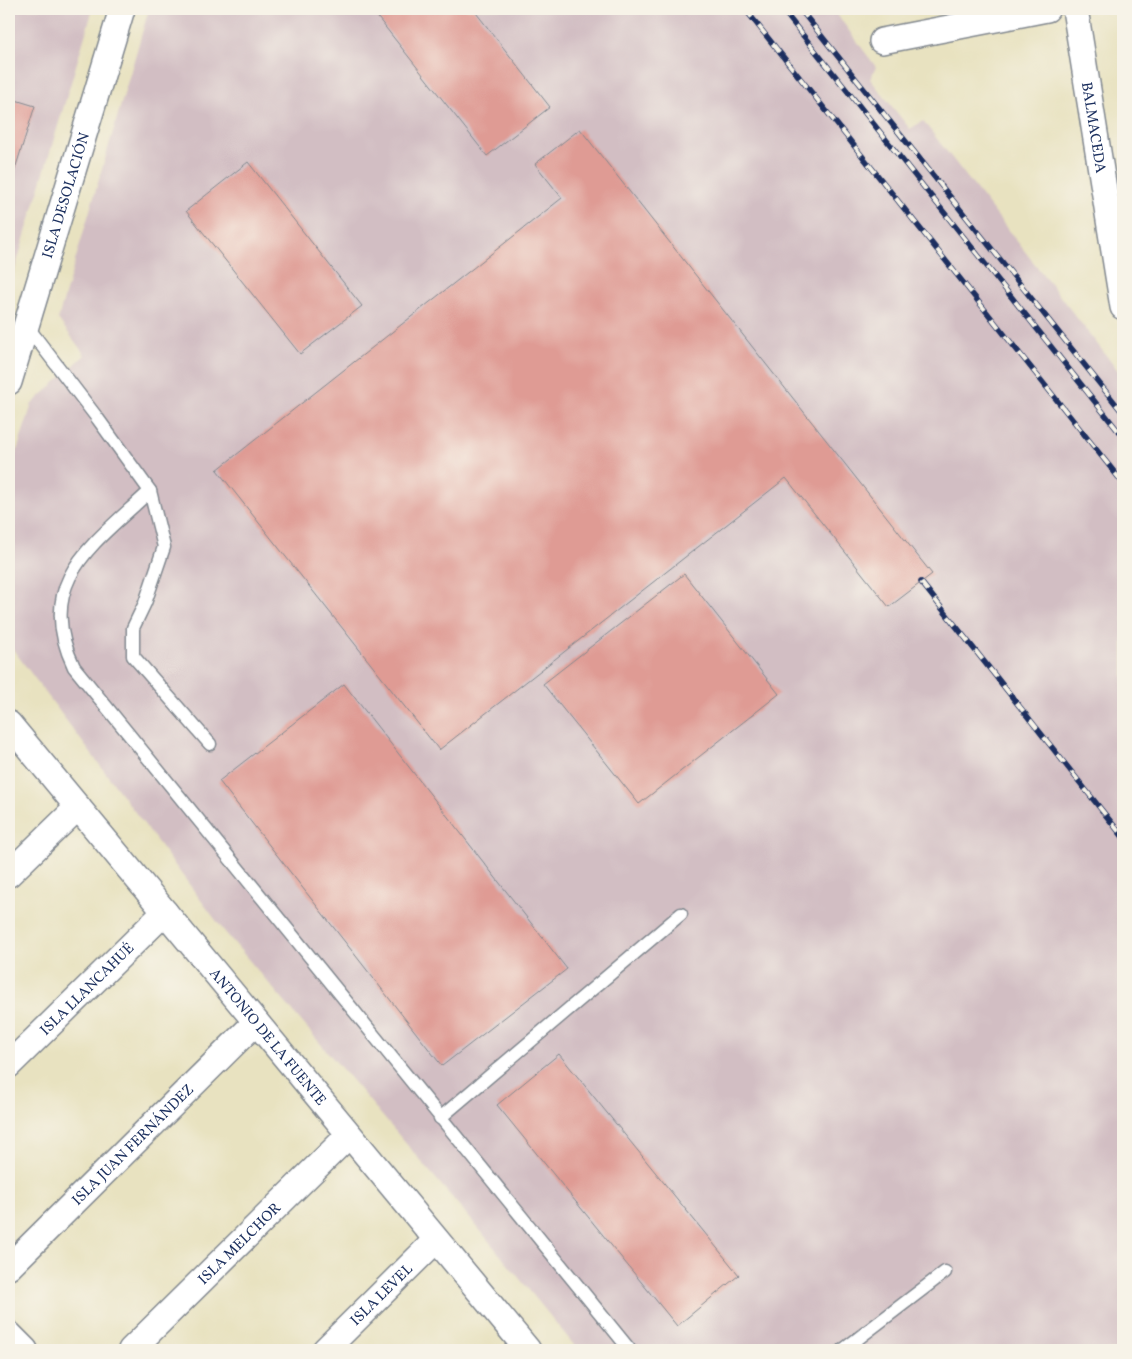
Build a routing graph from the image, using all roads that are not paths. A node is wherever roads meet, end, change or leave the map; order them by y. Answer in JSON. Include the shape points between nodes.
{"nodes":[{"id":1,"x":122,"y":9,"type":"edge"},
{"id":2,"x":1047,"y":9,"type":"edge"},
{"id":3,"x":1075,"y":9,"type":"edge"},
{"id":4,"x":882,"y":41,"type":"dead end"},
{"id":5,"x":1123,"y":306,"type":"edge"},
{"id":6,"x":17,"y":323,"type":"edge"},
{"id":7,"x":9,"y":382,"type":"edge"},
{"id":8,"x":150,"y":491,"type":"junction"},
{"id":9,"x":9,"y":724,"type":"edge"},
{"id":10,"x":210,"y":744,"type":"dead end"},
{"id":11,"x":78,"y":807,"type":"junction"},
{"id":12,"x":9,"y":874,"type":"edge"},
{"id":13,"x":164,"y":912,"type":"junction"},
{"id":14,"x":681,"y":914,"type":"dead end"},
{"id":15,"x":256,"y":1022,"type":"junction"},
{"id":16,"x":9,"y":1064,"type":"edge"},
{"id":17,"x":440,"y":1118,"type":"junction"},
{"id":18,"x":349,"y":1135,"type":"junction"},
{"id":19,"x":436,"y":1240,"type":"junction"},
{"id":20,"x":9,"y":1267,"type":"edge"},
{"id":21,"x":946,"y":1272,"type":"dead end"},
{"id":22,"x":9,"y":1334,"type":"edge"},
{"id":23,"x":522,"y":1348,"type":"edge"},
{"id":24,"x":25,"y":1350,"type":"edge"},
{"id":25,"x":130,"y":1350,"type":"edge"},
{"id":26,"x":325,"y":1350,"type":"edge"},
{"id":27,"x":630,"y":1350,"type":"edge"},
{"id":28,"x":843,"y":1350,"type":"edge"}],
"edges":[{"from":1,"to":6,"type":"street","name":"ISLA DESOLACIÓN"},
{"from":2,"to":4,"type":"street"},
{"from":3,"to":5,"type":"street","name":"BALMACEDA"},
{"from":6,"to":7,"type":"street","name":"ISLA DESOLACIÓN"},
{"from":6,"to":8,"type":"lane","via":[[98,420]]},
{"from":8,"to":10,"type":"lane","via":[[164,547],[133,628],[133,656]]},
{"from":8,"to":17,"type":"lane","via":[[86,551],[67,582],[60,618],[70,660]]},
{"from":9,"to":11,"type":"street","name":"ANTONIO DE LA FUENTE"},
{"from":11,"to":12,"type":"street"},
{"from":11,"to":13,"type":"street","name":"ANTONIO DE LA FUENTE"},
{"from":13,"to":15,"type":"street","name":"ANTONIO DE LA FUENTE"},
{"from":13,"to":16,"type":"street","name":"ISLA LLANCAHUÉ"},
{"from":14,"to":17,"type":"lane"},
{"from":15,"to":18,"type":"street","name":"ANTONIO DE LA FUENTE"},
{"from":15,"to":20,"type":"street","name":"ISLA JUAN FERNÁNDEZ"},
{"from":17,"to":27,"type":"lane"},
{"from":18,"to":19,"type":"street","name":"ANTONIO DE LA FUENTE"},
{"from":18,"to":25,"type":"street","name":"ISLA MELCHOR"},
{"from":19,"to":23,"type":"street","name":"ANTONIO DE LA FUENTE"},
{"from":19,"to":26,"type":"street","name":"ISLA LEVEL"},
{"from":21,"to":28,"type":"lane"},
{"from":22,"to":24,"type":"street"}]}
